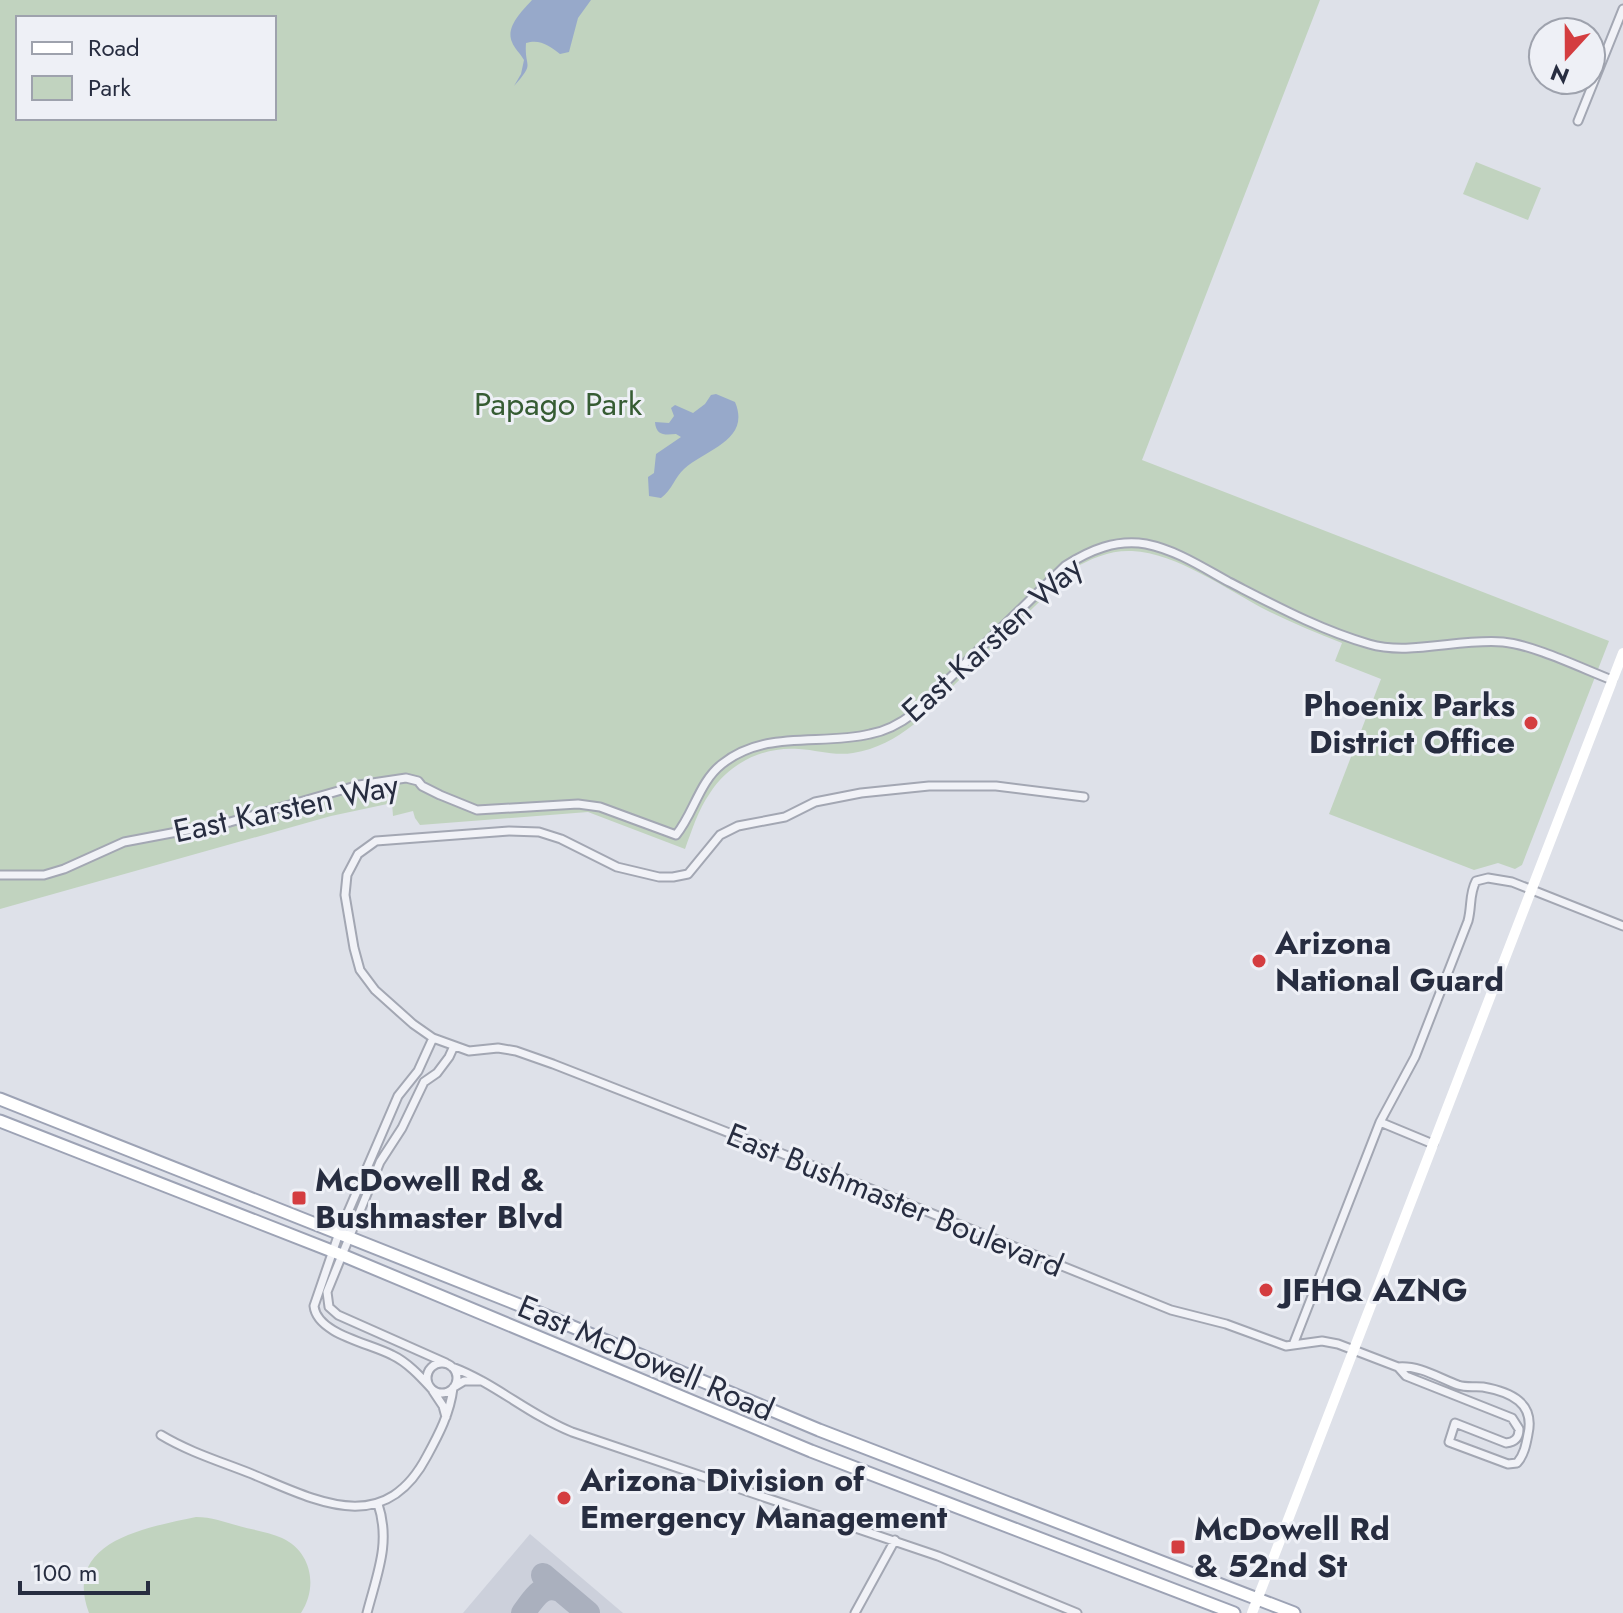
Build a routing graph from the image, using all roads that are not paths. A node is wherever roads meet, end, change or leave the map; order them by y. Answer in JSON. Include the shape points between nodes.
{"nodes":[{"id":1,"x":1623,"y":9,"type":"edge"},
{"id":2,"x":1578,"y":121,"type":"dead end"},
{"id":3,"x":1623,"y":653,"type":"edge"},
{"id":4,"x":1612,"y":680,"type":"junction"},
{"id":5,"x":1084,"y":797,"type":"dead end"},
{"id":6,"x":0,"y":875,"type":"edge"},
{"id":7,"x":1531,"y":890,"type":"junction"},
{"id":8,"x":1623,"y":926,"type":"edge"},
{"id":9,"x":433,"y":1038,"type":"junction"},
{"id":10,"x":454,"y":1046,"type":"junction"},
{"id":11,"x":0,"y":1099,"type":"edge"},
{"id":12,"x":0,"y":1121,"type":"edge"},
{"id":13,"x":1380,"y":1122,"type":"junction"},
{"id":14,"x":1433,"y":1144,"type":"junction"},
{"id":15,"x":344,"y":1235,"type":"junction"},
{"id":16,"x":337,"y":1253,"type":"junction"},
{"id":17,"x":1293,"y":1345,"type":"junction"},
{"id":18,"x":1354,"y":1350,"type":"junction"},
{"id":19,"x":449,"y":1365,"type":"junction"},
{"id":20,"x":1398,"y":1367,"type":"junction"},
{"id":21,"x":482,"y":1381,"type":"junction"},
{"id":22,"x":432,"y":1388,"type":"junction"},
{"id":23,"x":453,"y":1388,"type":"junction"},
{"id":24,"x":1521,"y":1402,"type":"junction"},
{"id":25,"x":446,"y":1417,"type":"junction"},
{"id":26,"x":1512,"y":1418,"type":"junction"},
{"id":27,"x":161,"y":1435,"type":"dead end"},
{"id":28,"x":378,"y":1504,"type":"junction"},
{"id":29,"x":895,"y":1540,"type":"junction"},
{"id":30,"x":1258,"y":1598,"type":"junction"},
{"id":31,"x":367,"y":1613,"type":"edge"},
{"id":32,"x":855,"y":1613,"type":"edge"},
{"id":33,"x":1077,"y":1613,"type":"edge"},
{"id":34,"x":1234,"y":1613,"type":"edge"},
{"id":35,"x":1252,"y":1613,"type":"edge"},
{"id":36,"x":1294,"y":1613,"type":"edge"}],
"edges":[{"from":1,"to":2,"type":"street"},
{"from":3,"to":4,"type":"main road"},
{"from":4,"to":6,"type":"street","name":"East Karsten Way","via":[[1502,642],[1369,644],[1302,619],[1175,553],[1133,543],[1110,545],[1065,566],[895,726],[861,736],[765,744],[737,754],[707,779],[676,835],[578,804],[477,810],[406,778],[217,825],[124,842],[44,875]]},
{"from":4,"to":7,"type":"main road"},
{"from":5,"to":9,"type":"street","name":"East Bushmaster Boulevard","via":[[996,786],[861,793],[738,826],[720,835],[688,874],[673,877],[617,867],[539,832],[376,841],[358,854],[347,875],[354,948],[365,979]]},
{"from":7,"to":8,"type":"street"},
{"from":7,"to":13,"type":"street","via":[[1488,878],[1476,881],[1468,921],[1415,1057]]},
{"from":7,"to":14,"type":"main road"},
{"from":9,"to":10,"type":"street","name":"East Bushmaster Boulevard"},
{"from":9,"to":15,"type":"street","via":[[418,1071],[398,1096]]},
{"from":10,"to":15,"type":"street","via":[[416,1095]]},
{"from":10,"to":17,"type":"street","name":"East Bushmaster Boulevard","via":[[516,1051],[553,1064],[1142,1300]]},
{"from":11,"to":15,"type":"main road","name":"East McDowell Road"},
{"from":12,"to":16,"type":"main road","name":"East McDowell Road"},
{"from":13,"to":14,"type":"street"},
{"from":13,"to":17,"type":"street"},
{"from":14,"to":18,"type":"main road"},
{"from":15,"to":16,"type":"street"},
{"from":15,"to":30,"type":"main road","name":"East McDowell Road","via":[[819,1430]]},
{"from":16,"to":19,"type":"street","via":[[327,1292],[329,1307]]},
{"from":16,"to":22,"type":"street","via":[[314,1299],[321,1322],[395,1356]]},
{"from":16,"to":34,"type":"main road","name":"East McDowell Road","via":[[811,1451]]},
{"from":17,"to":18,"type":"street","name":"East Bushmaster Boulevard","via":[[1322,1341]]},
{"from":18,"to":20,"type":"street"},
{"from":18,"to":30,"type":"main road"},
{"from":19,"to":21,"type":"street"},
{"from":19,"to":22,"type":"street","via":[[429,1370]]},
{"from":19,"to":23,"type":"street","via":[[457,1375]]},
{"from":20,"to":24,"type":"street","via":[[1409,1366],[1465,1387],[1483,1387]]},
{"from":20,"to":26,"type":"street","via":[[1406,1376]]},
{"from":21,"to":23,"type":"street","via":[[464,1381]]},
{"from":21,"to":29,"type":"street","via":[[572,1432]]},
{"from":22,"to":23,"type":"street"},
{"from":22,"to":25,"type":"street"},
{"from":23,"to":25,"type":"street"},
{"from":24,"to":26,"type":"street"},
{"from":24,"to":26,"type":"street","via":[[1531,1419],[1517,1463],[1449,1442],[1455,1423],[1512,1442],[1519,1429]]},
{"from":25,"to":28,"type":"street","via":[[409,1485]]},
{"from":27,"to":28,"type":"street","via":[[329,1503]]},
{"from":28,"to":31,"type":"street","via":[[385,1539]]},
{"from":29,"to":32,"type":"street"},
{"from":29,"to":33,"type":"street"},
{"from":30,"to":35,"type":"main road"},
{"from":30,"to":36,"type":"main road","name":"East McDowell Road"}]}
